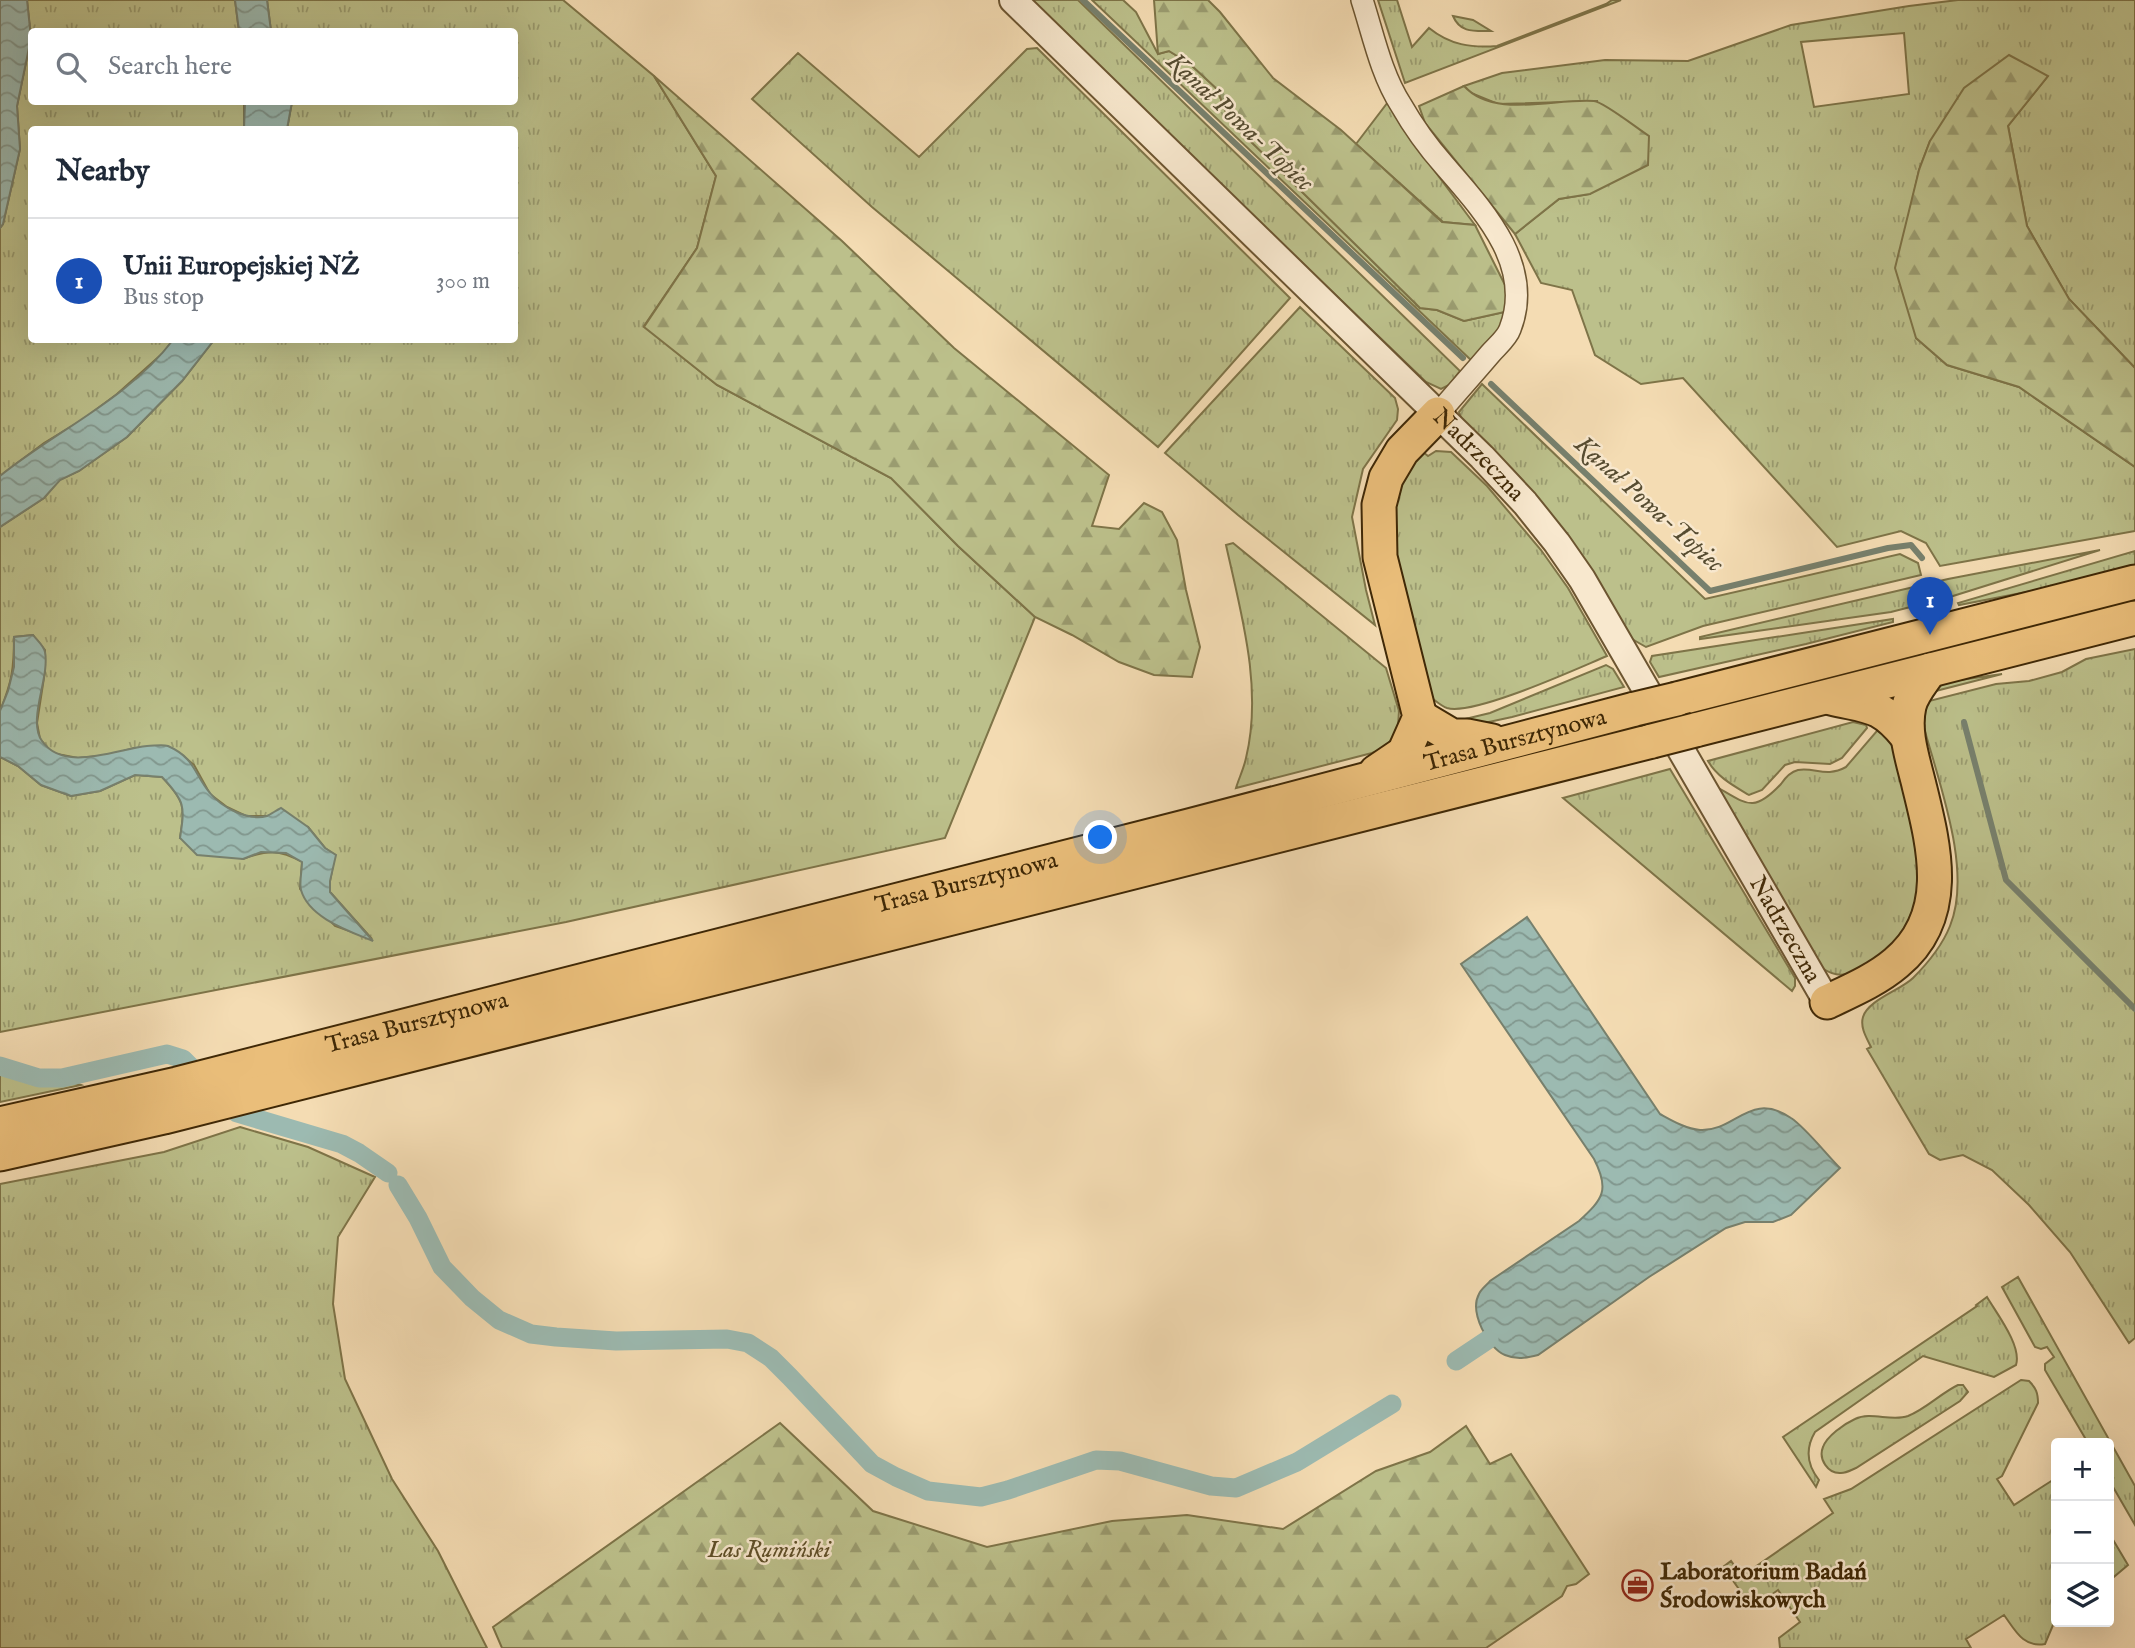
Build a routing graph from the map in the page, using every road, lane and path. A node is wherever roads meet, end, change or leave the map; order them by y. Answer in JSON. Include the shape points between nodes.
{"nodes":[{"id":1,"x":1013,"y":0,"type":"edge"},
{"id":2,"x":1362,"y":0,"type":"edge"},
{"id":3,"x":1438,"y":414,"type":"junction"},
{"id":4,"x":2135,"y":582,"type":"edge"},
{"id":5,"x":2135,"y":618,"type":"edge"},
{"id":6,"x":1930,"y":670,"type":"junction"},
{"id":7,"x":1827,"y":697,"type":"junction"},
{"id":8,"x":1420,"y":717,"type":"junction"},
{"id":9,"x":1907,"y":736,"type":"junction"},
{"id":10,"x":1505,"y":744,"type":"junction"},
{"id":11,"x":1362,"y":781,"type":"junction"},
{"id":12,"x":1193,"y":841,"type":"junction"},
{"id":13,"x":1827,"y":1002,"type":"joint"},
{"id":14,"x":0,"y":1124,"type":"edge"},
{"id":15,"x":0,"y":1154,"type":"edge"}],
"edges":[{"from":1,"to":3,"type":"street","name":"Nadrzeczna"},
{"from":2,"to":3,"type":"street","via":[[1399,103],[1495,229],[1515,273],[1509,332]]},
{"from":3,"to":8,"type":"main road","via":[[1402,451],[1386,478],[1379,505],[1380,557]]},
{"from":3,"to":13,"type":"street","name":"Nadrzeczna","via":[[1525,503],[1582,579]]},
{"from":4,"to":10,"type":"main road","name":"Trasa Bursztynowa","bridge":true},
{"from":5,"to":6,"type":"main road","name":"Trasa Bursztynowa"},
{"from":6,"to":7,"type":"main road","name":"Trasa Bursztynowa"},
{"from":6,"to":9,"type":"main road","via":[[1909,706]]},
{"from":7,"to":9,"type":"main road","via":[[1872,706],[1886,713]]},
{"from":7,"to":12,"type":"main road","name":"Trasa Bursztynowa","bridge":true,"via":[[1652,741]]},
{"from":8,"to":10,"type":"main road","via":[[1452,736]]},
{"from":8,"to":11,"type":"main road","via":[[1404,753]]},
{"from":9,"to":13,"type":"main road","via":[[1936,868],[1933,902],[1910,950],[1861,986]]},
{"from":10,"to":11,"type":"main road","name":"Trasa Bursztynowa"},
{"from":11,"to":12,"type":"main road","name":"Trasa Bursztynowa"},
{"from":12,"to":14,"type":"main road","name":"Trasa Bursztynowa"},
{"from":12,"to":15,"type":"main road","name":"Trasa Bursztynowa","via":[[164,1117]]}]}
